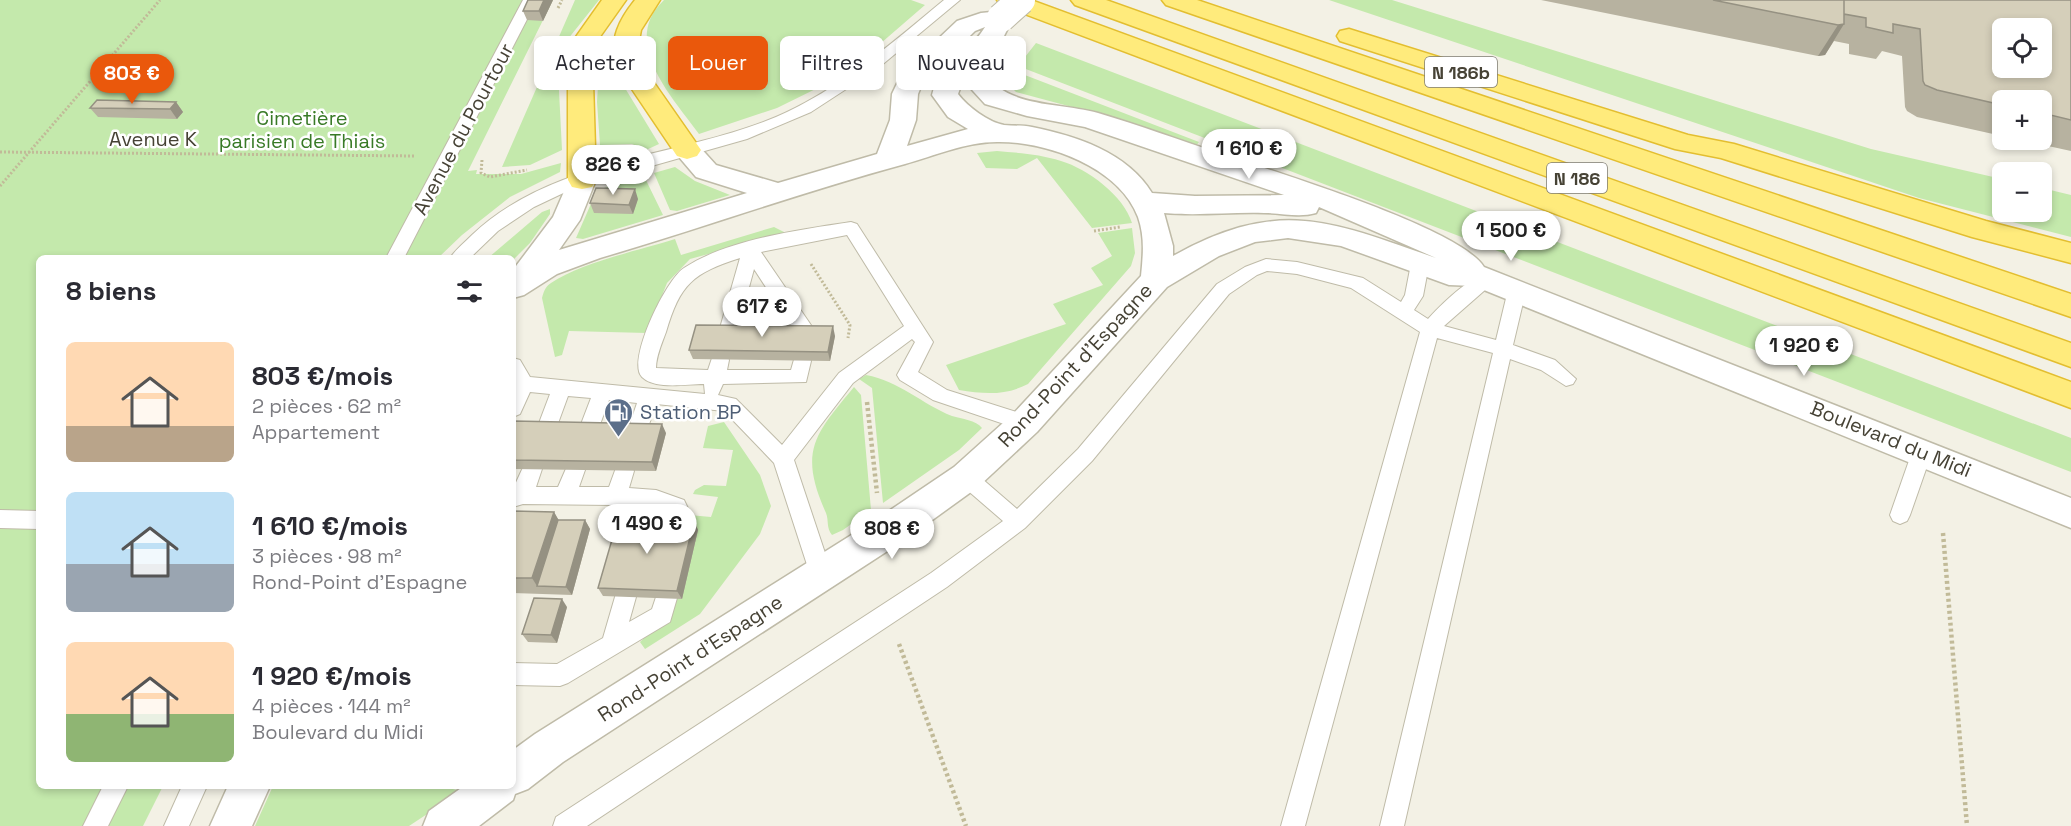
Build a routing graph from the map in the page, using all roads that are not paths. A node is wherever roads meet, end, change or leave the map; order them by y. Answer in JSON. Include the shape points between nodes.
{"nodes":[{"id":1,"x":530,"y":0,"type":"edge"},
{"id":2,"x":614,"y":0,"type":"edge"},
{"id":3,"x":648,"y":0,"type":"edge"},
{"id":4,"x":953,"y":0,"type":"edge"},
{"id":5,"x":1020,"y":0,"type":"edge"},
{"id":6,"x":1083,"y":0,"type":"edge"},
{"id":7,"x":1174,"y":0,"type":"edge"},
{"id":8,"x":1237,"y":0,"type":"edge"},
{"id":9,"x":992,"y":29,"type":"edge"},
{"id":10,"x":996,"y":133,"type":"junction"},
{"id":11,"x":1685,"y":143,"type":"junction"},
{"id":12,"x":687,"y":150,"type":"junction"},
{"id":13,"x":889,"y":159,"type":"junction"},
{"id":14,"x":582,"y":180,"type":"junction"},
{"id":15,"x":776,"y":192,"type":"junction"},
{"id":16,"x":1146,"y":202,"type":"junction"},
{"id":17,"x":1350,"y":212,"type":"junction"},
{"id":18,"x":751,"y":250,"type":"junction"},
{"id":19,"x":2071,"y":253,"type":"edge"},
{"id":20,"x":396,"y":255,"type":"edge"},
{"id":21,"x":462,"y":255,"type":"edge"},
{"id":22,"x":1420,"y":264,"type":"junction"},
{"id":23,"x":2071,"y":273,"type":"edge"},
{"id":24,"x":1481,"y":277,"type":"junction"},
{"id":25,"x":1156,"y":279,"type":"junction"},
{"id":26,"x":518,"y":283,"type":"edge"},
{"id":27,"x":1517,"y":290,"type":"junction"},
{"id":28,"x":2071,"y":306,"type":"edge"},
{"id":29,"x":1404,"y":311,"type":"junction"},
{"id":30,"x":1430,"y":329,"type":"junction"},
{"id":31,"x":727,"y":335,"type":"edge"},
{"id":32,"x":919,"y":335,"type":"junction"},
{"id":33,"x":808,"y":336,"type":"edge"},
{"id":34,"x":1504,"y":349,"type":"junction"},
{"id":35,"x":2071,"y":355,"type":"edge"},
{"id":36,"x":802,"y":361,"type":"edge"},
{"id":37,"x":718,"y":368,"type":"junction"},
{"id":38,"x":516,"y":370,"type":"edge"},
{"id":39,"x":1566,"y":379,"type":"dead end"},
{"id":40,"x":2036,"y":382,"type":"junction"},
{"id":41,"x":524,"y":384,"type":"junction"},
{"id":42,"x":562,"y":387,"type":"junction"},
{"id":43,"x":603,"y":391,"type":"junction"},
{"id":44,"x":649,"y":395,"type":"junction"},
{"id":45,"x":2071,"y":395,"type":"edge"},
{"id":46,"x":709,"y":401,"type":"junction"},
{"id":47,"x":516,"y":402,"type":"edge"},
{"id":48,"x":2071,"y":415,"type":"edge"},
{"id":49,"x":1024,"y":423,"type":"junction"},
{"id":50,"x":546,"y":431,"type":"edge"},
{"id":51,"x":588,"y":432,"type":"edge"},
{"id":52,"x":637,"y":433,"type":"edge"},
{"id":53,"x":1922,"y":452,"type":"junction"},
{"id":54,"x":783,"y":459,"type":"junction"},
{"id":55,"x":532,"y":469,"type":"edge"},
{"id":56,"x":575,"y":470,"type":"edge"},
{"id":57,"x":624,"y":471,"type":"edge"},
{"id":58,"x":966,"y":477,"type":"junction"},
{"id":59,"x":518,"y":496,"type":"edge"},
{"id":60,"x":565,"y":496,"type":"junction"},
{"id":61,"x":616,"y":496,"type":"junction"},
{"id":62,"x":2071,"y":513,"type":"edge"},
{"id":63,"x":1900,"y":516,"type":"dead end"},
{"id":64,"x":0,"y":519,"type":"edge"},
{"id":65,"x":36,"y":520,"type":"edge"},
{"id":66,"x":1018,"y":522,"type":"junction"},
{"id":67,"x":646,"y":528,"type":"edge"},
{"id":68,"x":683,"y":529,"type":"edge"},
{"id":69,"x":821,"y":574,"type":"junction"},
{"id":70,"x":625,"y":597,"type":"edge"},
{"id":71,"x":666,"y":598,"type":"edge"},
{"id":72,"x":612,"y":644,"type":"junction"},
{"id":73,"x":516,"y":674,"type":"edge"},
{"id":74,"x":531,"y":750,"type":"edge"},
{"id":75,"x":516,"y":771,"type":"edge"},
{"id":76,"x":114,"y":789,"type":"edge"},
{"id":77,"x":194,"y":789,"type":"edge"},
{"id":78,"x":248,"y":789,"type":"edge"},
{"id":79,"x":494,"y":789,"type":"edge"},
{"id":80,"x":95,"y":826,"type":"edge"},
{"id":81,"x":176,"y":826,"type":"edge"},
{"id":82,"x":231,"y":826,"type":"edge"},
{"id":83,"x":444,"y":826,"type":"edge"},
{"id":84,"x":566,"y":826,"type":"edge"},
{"id":85,"x":1293,"y":826,"type":"edge"},
{"id":86,"x":1392,"y":826,"type":"edge"}],
"edges":[{"from":1,"to":20,"type":"lane","name":"Avenue du Pourtour"},
{"from":2,"to":14,"type":"highway","via":[[580,48]]},
{"from":3,"to":12,"type":"highway","via":[[625,36],[628,64]]},
{"from":4,"to":12,"type":"lane","via":[[840,90],[781,121]]},
{"from":5,"to":9,"type":"street","bridge":true},
{"from":6,"to":35,"type":"highway","number":"N 186"},
{"from":7,"to":28,"type":"highway","number":"N 186"},
{"from":8,"to":11,"type":"highway","number":"N 186b"},
{"from":9,"to":10,"type":"street","via":[[948,80],[945,95],[957,111]]},
{"from":9,"to":13,"type":"street","via":[[981,20],[960,31],[911,79],[905,94],[903,120]]},
{"from":9,"to":17,"type":"street","via":[[971,70],[983,90],[1006,103],[1117,127],[1331,201]]},
{"from":9,"to":40,"type":"highway"},
{"from":10,"to":13,"type":"street","name":"Rond-Point d'Espagne"},
{"from":10,"to":16,"type":"street","name":"Rond-Point d'Espagne","via":[[1034,137],[1098,158],[1118,171]]},
{"from":11,"to":19,"type":"highway","via":[[1724,150],[1971,227]]},
{"from":11,"to":23,"type":"highway","number":"N 186b","via":[[1713,158]]},
{"from":12,"to":14,"type":"lane"},
{"from":12,"to":15,"type":"street","via":[[706,171]]},
{"from":13,"to":15,"type":"street","name":"Rond-Point d'Espagne"},
{"from":14,"to":21,"type":"lane","via":[[536,197],[496,223]]},
{"from":14,"to":26,"type":"street","via":[[566,220]]},
{"from":15,"to":26,"type":"street","name":"Rond-Point d'Espagne","via":[[562,262]]},
{"from":16,"to":17,"type":"street","via":[[1195,206],[1273,203]]},
{"from":16,"to":25,"type":"street","name":"Rond-Point d'Espagne","via":[[1161,249]]},
{"from":17,"to":24,"type":"street","via":[[1432,243]]},
{"from":18,"to":31,"type":"lane"},
{"from":18,"to":32,"type":"lane","via":[[795,237],[851,228]]},
{"from":18,"to":33,"type":"lane"},
{"from":18,"to":37,"type":"lane","via":[[697,266],[682,277],[647,362],[647,371],[655,377]]},
{"from":22,"to":24,"type":"street","via":[[1449,274]]},
{"from":22,"to":25,"type":"street","via":[[1328,232],[1278,228],[1251,233],[1209,249]]},
{"from":22,"to":29,"type":"lane","via":[[1414,296]]},
{"from":24,"to":27,"type":"street","name":"Boulevard du Midi"},
{"from":24,"to":30,"type":"lane"},
{"from":25,"to":49,"type":"street","name":"Rond-Point d'Espagne"},
{"from":27,"to":34,"type":"lane"},
{"from":27,"to":53,"type":"street","name":"Boulevard du Midi"},
{"from":29,"to":30,"type":"lane"},
{"from":29,"to":66,"type":"lane","via":[[1357,283],[1276,265],[1251,271],[1223,289],[1085,456]]},
{"from":30,"to":34,"type":"lane"},
{"from":30,"to":85,"type":"lane"},
{"from":32,"to":49,"type":"lane","via":[[907,375],[940,395]]},
{"from":32,"to":54,"type":"lane","via":[[846,378]]},
{"from":34,"to":39,"type":"lane","via":[[1548,365]]},
{"from":34,"to":86,"type":"lane"},
{"from":36,"to":37,"type":"lane","via":[[799,377]]},
{"from":37,"to":46,"type":"lane"},
{"from":38,"to":41,"type":"lane"},
{"from":40,"to":45,"type":"highway"},
{"from":40,"to":48,"type":"highway","via":[[2044,395]]},
{"from":41,"to":42,"type":"lane"},
{"from":41,"to":47,"type":"lane"},
{"from":42,"to":43,"type":"lane"},
{"from":42,"to":50,"type":"lane"},
{"from":43,"to":44,"type":"lane"},
{"from":43,"to":51,"type":"lane"},
{"from":44,"to":46,"type":"lane"},
{"from":44,"to":52,"type":"lane"},
{"from":46,"to":54,"type":"lane","via":[[733,407]]},
{"from":49,"to":58,"type":"street","name":"Rond-Point d'Espagne"},
{"from":53,"to":62,"type":"street","name":"Boulevard du Midi"},
{"from":53,"to":63,"type":"lane"},
{"from":54,"to":69,"type":"lane"},
{"from":55,"to":59,"type":"lane"},
{"from":56,"to":60,"type":"lane"},
{"from":57,"to":61,"type":"lane"},
{"from":58,"to":66,"type":"lane"},
{"from":58,"to":69,"type":"street","name":"Rond-Point d'Espagne"},
{"from":59,"to":60,"type":"lane"},
{"from":60,"to":61,"type":"lane"},
{"from":61,"to":67,"type":"lane","via":[[648,522]]},
{"from":61,"to":68,"type":"lane","via":[[668,502],[681,511]]},
{"from":64,"to":65,"type":"lane"},
{"from":66,"to":84,"type":"lane"},
{"from":69,"to":74,"type":"street","name":"Rond-Point d'Espagne"},
{"from":70,"to":72,"type":"lane"},
{"from":71,"to":72,"type":"lane","via":[[662,615]]},
{"from":72,"to":73,"type":"lane","via":[[560,675]]},
{"from":74,"to":75,"type":"street","name":"Rond-Point d'Espagne"},
{"from":76,"to":80,"type":"lane"},
{"from":77,"to":81,"type":"lane"},
{"from":78,"to":82,"type":"street"},
{"from":79,"to":83,"type":"street"}]}
